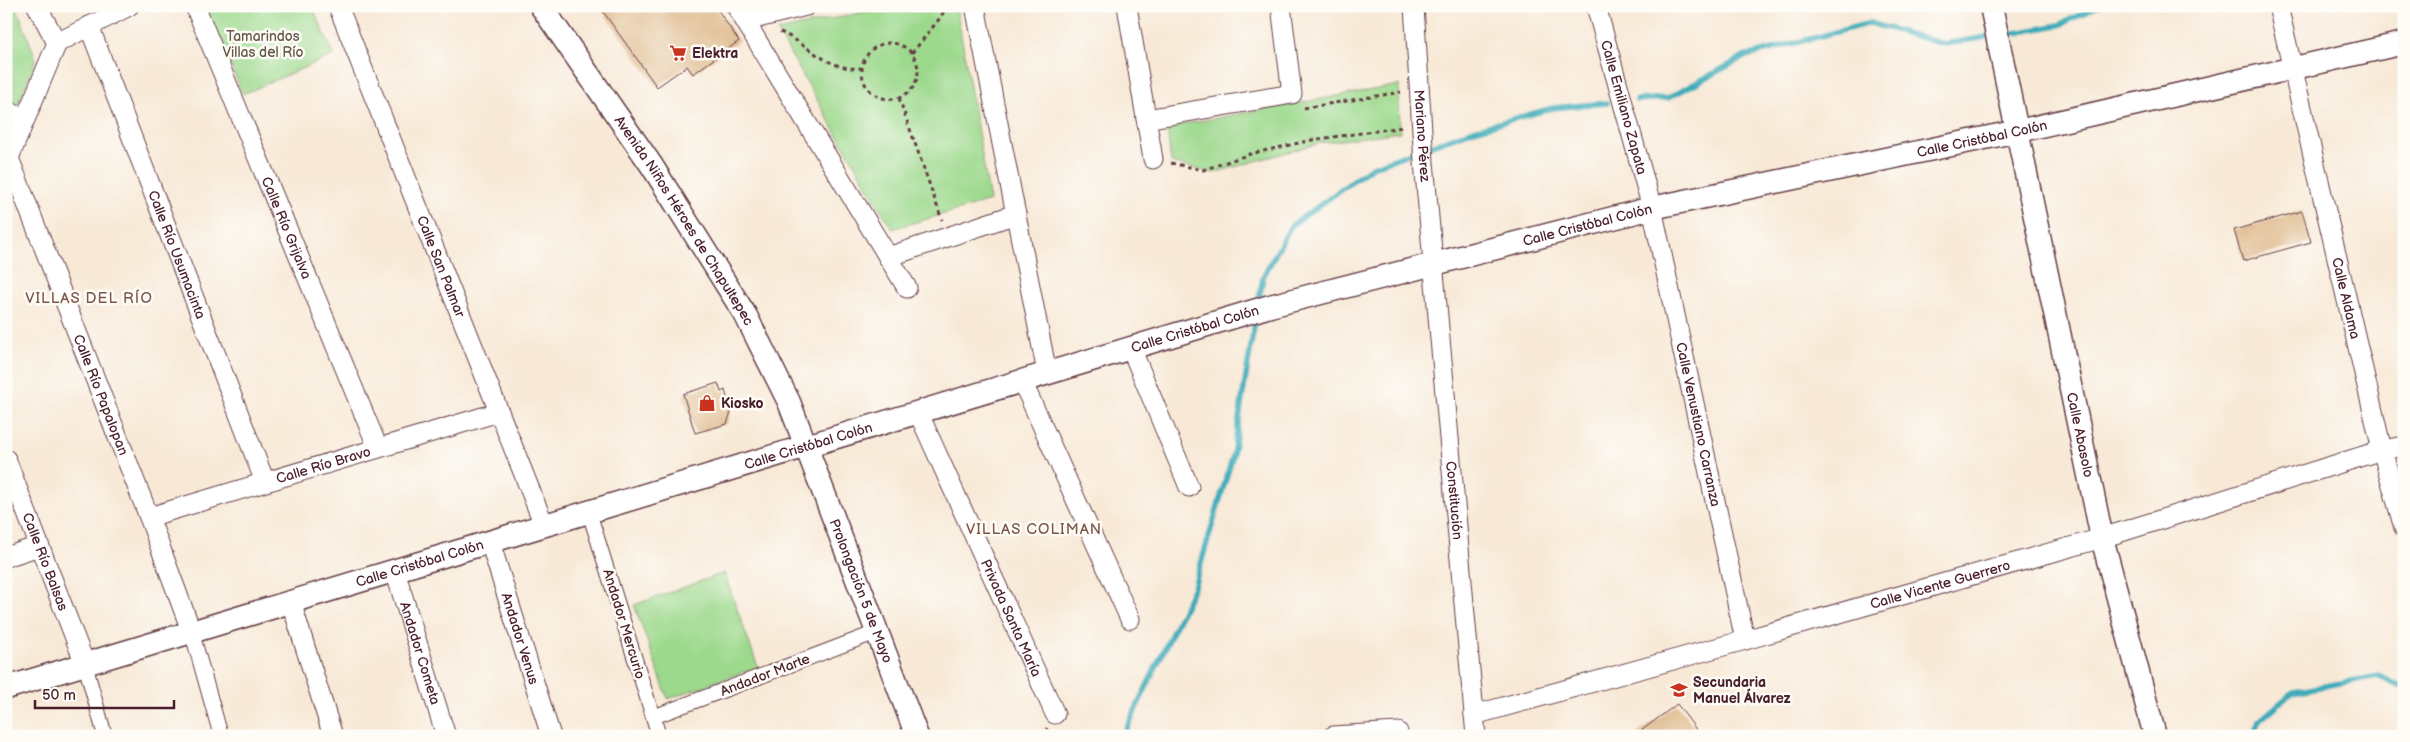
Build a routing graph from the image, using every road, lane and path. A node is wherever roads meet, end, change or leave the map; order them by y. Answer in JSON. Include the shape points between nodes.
{"nodes":[{"id":1,"x":37,"y":6,"type":"edge"},
{"id":2,"x":129,"y":6,"type":"edge"},
{"id":3,"x":195,"y":6,"type":"edge"},
{"id":4,"x":338,"y":6,"type":"edge"},
{"id":5,"x":541,"y":6,"type":"edge"},
{"id":6,"x":806,"y":6,"type":"edge"},
{"id":7,"x":947,"y":6,"type":"edge"},
{"id":8,"x":975,"y":6,"type":"edge"},
{"id":9,"x":1127,"y":6,"type":"edge"},
{"id":10,"x":1281,"y":6,"type":"edge"},
{"id":11,"x":1414,"y":6,"type":"edge"},
{"id":12,"x":1596,"y":6,"type":"edge"},
{"id":13,"x":1991,"y":6,"type":"edge"},
{"id":14,"x":2278,"y":6,"type":"edge"},
{"id":15,"x":741,"y":14,"type":"edge"},
{"id":16,"x":89,"y":26,"type":"junction"},
{"id":17,"x":777,"y":31,"type":"dead end"},
{"id":18,"x":57,"y":43,"type":"junction"},
{"id":19,"x":2404,"y":43,"type":"edge"},
{"id":20,"x":912,"y":53,"type":"junction"},
{"id":21,"x":861,"y":68,"type":"junction"},
{"id":22,"x":2293,"y":68,"type":"junction"},
{"id":23,"x":1419,"y":88,"type":"junction"},
{"id":24,"x":1292,"y":94,"type":"junction"},
{"id":25,"x":899,"y":98,"type":"junction"},
{"id":26,"x":6,"y":109,"type":"edge"},
{"id":27,"x":1146,"y":119,"type":"junction"},
{"id":28,"x":24,"y":121,"type":"junction"},
{"id":29,"x":1422,"y":128,"type":"junction"},
{"id":30,"x":2018,"y":131,"type":"junction"},
{"id":31,"x":1153,"y":159,"type":"joint"},
{"id":32,"x":8,"y":162,"type":"edge"},
{"id":33,"x":1652,"y":208,"type":"junction"},
{"id":34,"x":1016,"y":214,"type":"junction"},
{"id":35,"x":948,"y":237,"type":"junction"},
{"id":36,"x":888,"y":257,"type":"junction"},
{"id":37,"x":1434,"y":265,"type":"junction"},
{"id":38,"x":907,"y":288,"type":"dead end"},
{"id":39,"x":1131,"y":348,"type":"junction"},
{"id":40,"x":1047,"y":373,"type":"junction"},
{"id":41,"x":1022,"y":381,"type":"junction"},
{"id":42,"x":499,"y":412,"type":"junction"},
{"id":43,"x":918,"y":412,"type":"junction"},
{"id":44,"x":806,"y":446,"type":"junction"},
{"id":45,"x":2404,"y":446,"type":"edge"},
{"id":46,"x":378,"y":448,"type":"junction"},
{"id":47,"x":2382,"y":450,"type":"junction"},
{"id":48,"x":6,"y":459,"type":"edge"},
{"id":49,"x":265,"y":482,"type":"junction"},
{"id":50,"x":1189,"y":487,"type":"dead end"},
{"id":51,"x":589,"y":512,"type":"junction"},
{"id":52,"x":149,"y":517,"type":"junction"},
{"id":53,"x":544,"y":526,"type":"junction"},
{"id":54,"x":2404,"y":528,"type":"edge"},
{"id":55,"x":2102,"y":538,"type":"junction"},
{"id":56,"x":490,"y":542,"type":"junction"},
{"id":57,"x":40,"y":546,"type":"junction"},
{"id":58,"x":6,"y":556,"type":"edge"},
{"id":59,"x":396,"y":571,"type":"junction"},
{"id":60,"x":292,"y":602,"type":"junction"},
{"id":61,"x":1130,"y":619,"type":"dead end"},
{"id":62,"x":877,"y":632,"type":"junction"},
{"id":63,"x":192,"y":633,"type":"junction"},
{"id":64,"x":1746,"y":640,"type":"junction"},
{"id":65,"x":85,"y":664,"type":"junction"},
{"id":66,"x":6,"y":688,"type":"edge"},
{"id":67,"x":1055,"y":714,"type":"dead end"},
{"id":68,"x":1474,"y":715,"type":"junction"},
{"id":69,"x":653,"y":717,"type":"junction"},
{"id":70,"x":106,"y":736,"type":"edge"},
{"id":71,"x":221,"y":736,"type":"edge"},
{"id":72,"x":333,"y":736,"type":"edge"},
{"id":73,"x":446,"y":736,"type":"edge"},
{"id":74,"x":551,"y":736,"type":"edge"},
{"id":75,"x":659,"y":736,"type":"edge"},
{"id":76,"x":917,"y":736,"type":"edge"},
{"id":77,"x":1333,"y":736,"type":"edge"},
{"id":78,"x":1398,"y":736,"type":"edge"},
{"id":79,"x":1476,"y":736,"type":"edge"},
{"id":80,"x":2155,"y":736,"type":"edge"}],
"edges":[{"from":1,"to":18,"type":"street"},
{"from":2,"to":16,"type":"street"},
{"from":3,"to":46,"type":"street","name":"Calle Río Grijalva"},
{"from":4,"to":42,"type":"street","name":"Calle San Palmar"},
{"from":5,"to":44,"type":"street","name":"Avenida Niños Héroes de Chapultepec","via":[[652,166],[746,316],[789,402]]},
{"from":6,"to":15,"type":"street"},
{"from":7,"to":20,"type":"path"},
{"from":8,"to":34,"type":"street"},
{"from":9,"to":27,"type":"street"},
{"from":10,"to":24,"type":"street"},
{"from":11,"to":23,"type":"street","name":"Mariano Pérez"},
{"from":12,"to":33,"type":"street","name":"Calle Emiliano Zapata"},
{"from":13,"to":30,"type":"street","name":"Calle Abasolo"},
{"from":14,"to":22,"type":"street","name":"Calle Aldama"},
{"from":15,"to":36,"type":"street"},
{"from":16,"to":18,"type":"street"},
{"from":16,"to":49,"type":"street","name":"Calle Río Usumacinta"},
{"from":17,"to":21,"type":"path","via":[[793,38],[824,61],[842,67]]},
{"from":18,"to":28,"type":"street"},
{"from":19,"to":22,"type":"street","name":"Calle Cristóbal Colón"},
{"from":20,"to":21,"type":"path","via":[[905,47],[886,43],[870,51]]},
{"from":20,"to":25,"type":"path","via":[[917,79],[913,88]]},
{"from":21,"to":25,"type":"path","via":[[865,86],[872,94],[880,98]]},
{"from":22,"to":30,"type":"street","name":"Calle Cristóbal Colón"},
{"from":22,"to":47,"type":"street","name":"Calle Aldama"},
{"from":23,"to":24,"type":"path","via":[[1294,110]]},
{"from":23,"to":29,"type":"street","name":"Mariano Pérez"},
{"from":24,"to":27,"type":"street"},
{"from":25,"to":35,"type":"path"},
{"from":26,"to":28,"type":"street"},
{"from":27,"to":31,"type":"street"},
{"from":28,"to":32,"type":"street"},
{"from":29,"to":31,"type":"path","via":[[1312,140],[1250,154],[1203,170]]},
{"from":29,"to":37,"type":"street","name":"Mariano Pérez"},
{"from":30,"to":33,"type":"street","name":"Calle Cristóbal Colón"},
{"from":30,"to":55,"type":"street","name":"Calle Abasolo"},
{"from":32,"to":52,"type":"street","name":"Calle Río Papalopan"},
{"from":33,"to":37,"type":"street","name":"Calle Cristóbal Colón"},
{"from":33,"to":64,"type":"street","name":"Calle Venustiano Carranza"},
{"from":34,"to":35,"type":"street"},
{"from":34,"to":40,"type":"street"},
{"from":35,"to":36,"type":"street"},
{"from":36,"to":38,"type":"street"},
{"from":37,"to":39,"type":"street","name":"Calle Cristóbal Colón","via":[[1270,306]]},
{"from":37,"to":68,"type":"street","name":"Constitución"},
{"from":39,"to":40,"type":"street","name":"Calle Cristóbal Colón"},
{"from":39,"to":50,"type":"street"},
{"from":40,"to":41,"type":"street","name":"Calle Cristóbal Colón"},
{"from":41,"to":43,"type":"street","name":"Calle Cristóbal Colón"},
{"from":41,"to":61,"type":"street"},
{"from":42,"to":46,"type":"street","name":"Calle Río Bravo"},
{"from":42,"to":53,"type":"street","name":"Calle San Palmar"},
{"from":43,"to":44,"type":"street","name":"Calle Cristóbal Colón"},
{"from":43,"to":67,"type":"street","name":"Privada Santa María"},
{"from":44,"to":51,"type":"street","name":"Calle Cristóbal Colón"},
{"from":44,"to":62,"type":"street","name":"Prolongación 5 de Mayo"},
{"from":45,"to":47,"type":"street","name":"Calle Vicente Guerrero"},
{"from":46,"to":49,"type":"street","name":"Calle Río Bravo"},
{"from":47,"to":54,"type":"street","name":"Calle Aldama"},
{"from":47,"to":55,"type":"street","name":"Calle Vicente Guerrero"},
{"from":48,"to":57,"type":"street","name":"Calle Río Balsas"},
{"from":49,"to":52,"type":"street","name":"Calle Río Bravo"},
{"from":51,"to":53,"type":"street","name":"Calle Cristóbal Colón"},
{"from":51,"to":69,"type":"street","name":"Andador Mercurio"},
{"from":52,"to":63,"type":"street","name":"Calle Río Papalopan"},
{"from":53,"to":56,"type":"street","name":"Calle Cristóbal Colón"},
{"from":55,"to":64,"type":"street","name":"Calle Vicente Guerrero"},
{"from":55,"to":80,"type":"street","name":"Calle Abasolo"},
{"from":56,"to":59,"type":"street","name":"Calle Cristóbal Colón"},
{"from":56,"to":74,"type":"street","name":"Andador Venus"},
{"from":57,"to":58,"type":"street"},
{"from":57,"to":65,"type":"street","name":"Calle Río Balsas"},
{"from":59,"to":60,"type":"street","name":"Calle Cristóbal Colón"},
{"from":59,"to":73,"type":"street","name":"Andador Cometa"},
{"from":60,"to":63,"type":"street","name":"Calle Cristóbal Colón"},
{"from":60,"to":72,"type":"street"},
{"from":62,"to":69,"type":"street","name":"Andador Marte"},
{"from":62,"to":76,"type":"street","name":"Prolongación 5 de Mayo"},
{"from":63,"to":65,"type":"street","name":"Calle Cristóbal Colón"},
{"from":63,"to":71,"type":"street"},
{"from":64,"to":68,"type":"street","name":"Calle Vicente Guerrero"},
{"from":65,"to":66,"type":"street","name":"Calle Cristóbal Colón"},
{"from":65,"to":70,"type":"street"},
{"from":68,"to":79,"type":"street","name":"Constitución"},
{"from":69,"to":75,"type":"street","name":"Andador Mercurio"},
{"from":77,"to":78,"type":"street","via":[[1398,732]]}]}
